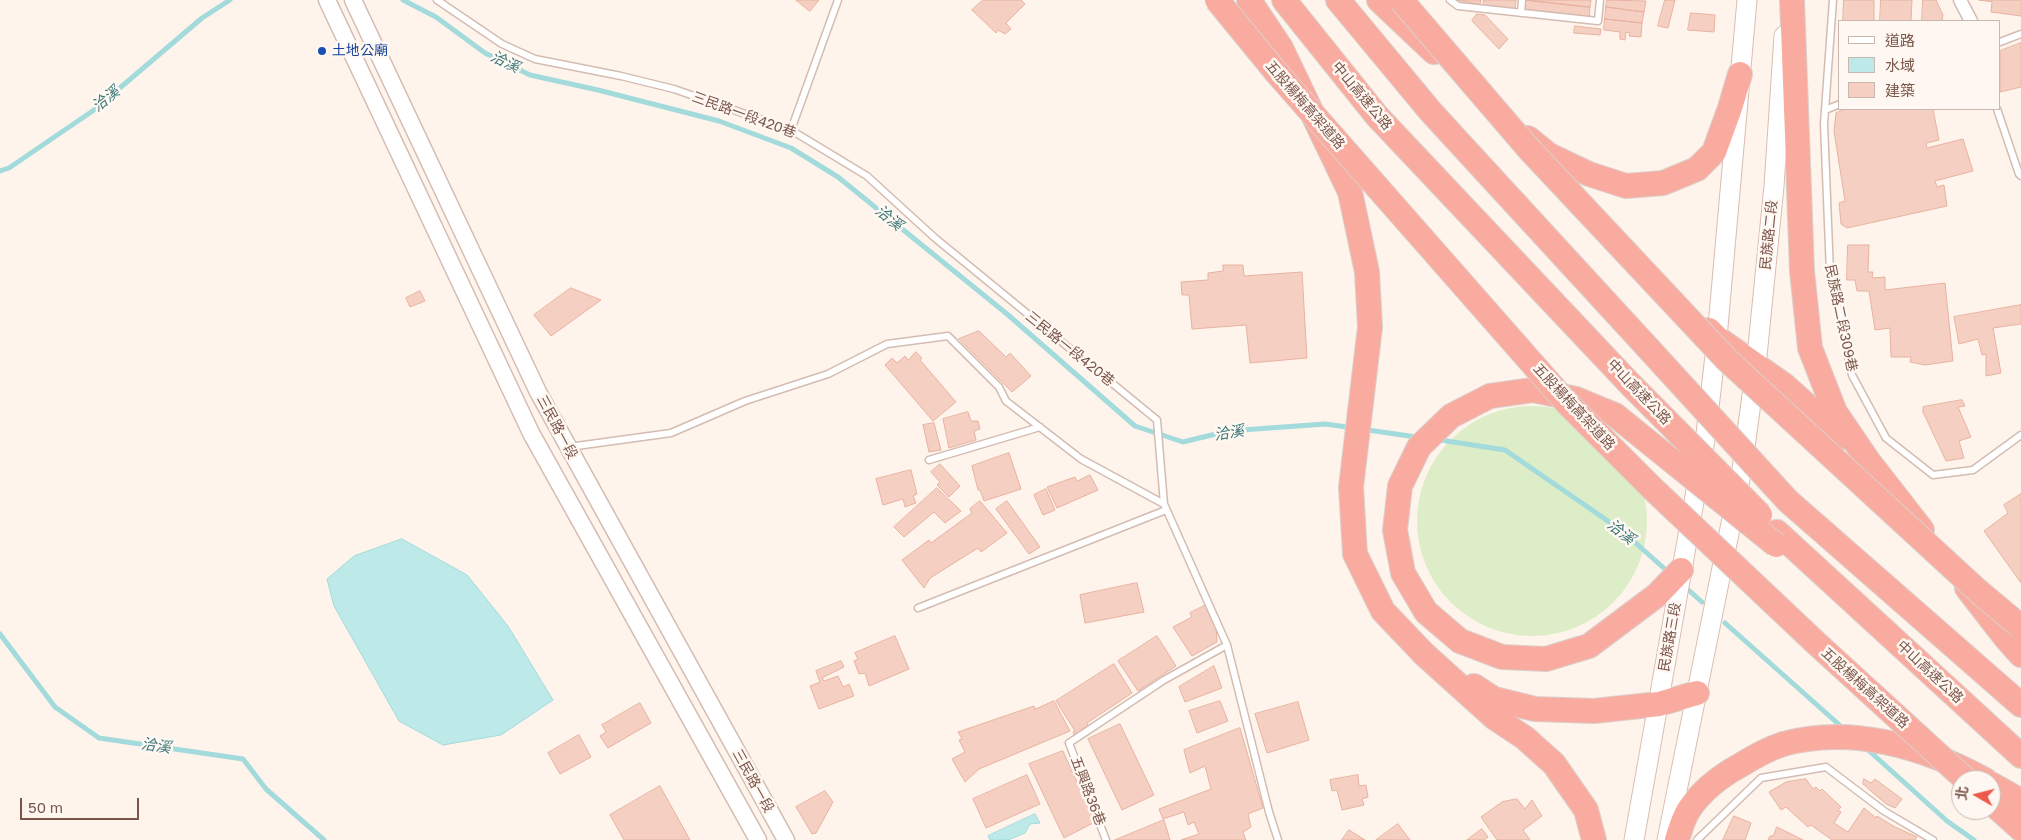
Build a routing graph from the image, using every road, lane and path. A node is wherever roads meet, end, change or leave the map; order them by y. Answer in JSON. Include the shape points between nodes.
{"nodes":[{"id":1,"x":326,"y":0,"type":"edge"},
{"id":2,"x":353,"y":0,"type":"edge"},
{"id":3,"x":437,"y":0,"type":"edge"},
{"id":4,"x":838,"y":0,"type":"edge"},
{"id":5,"x":1217,"y":0,"type":"edge"},
{"id":6,"x":1249,"y":0,"type":"edge"},
{"id":7,"x":1284,"y":0,"type":"edge"},
{"id":8,"x":1338,"y":0,"type":"edge"},
{"id":9,"x":1380,"y":0,"type":"edge"},
{"id":10,"x":1401,"y":0,"type":"edge"},
{"id":11,"x":1450,"y":0,"type":"edge"},
{"id":12,"x":1522,"y":0,"type":"edge"},
{"id":13,"x":1600,"y":0,"type":"edge"},
{"id":14,"x":1747,"y":0,"type":"edge"},
{"id":15,"x":1786,"y":0,"type":"edge"},
{"id":16,"x":1792,"y":0,"type":"edge"},
{"id":17,"x":1833,"y":0,"type":"edge"},
{"id":18,"x":1960,"y":0,"type":"edge"},
{"id":19,"x":1521,"y":13,"type":"junction"},
{"id":20,"x":1970,"y":20,"type":"edge"},
{"id":21,"x":2021,"y":34,"type":"edge"},
{"id":22,"x":2001,"y":42,"type":"edge"},
{"id":23,"x":1740,"y":74,"type":"junction"},
{"id":24,"x":1838,"y":105,"type":"edge"},
{"id":25,"x":1825,"y":110,"type":"junction"},
{"id":26,"x":1997,"y":110,"type":"edge"},
{"id":27,"x":1514,"y":126,"type":"junction"},
{"id":28,"x":791,"y":130,"type":"junction"},
{"id":29,"x":2021,"y":176,"type":"edge"},
{"id":30,"x":1717,"y":338,"type":"junction"},
{"id":31,"x":1756,"y":366,"type":"junction"},
{"id":32,"x":1040,"y":427,"type":"junction"},
{"id":33,"x":2021,"y":435,"type":"edge"},
{"id":34,"x":567,"y":447,"type":"junction"},
{"id":35,"x":929,"y":460,"type":"dead end"},
{"id":36,"x":1869,"y":462,"type":"junction"},
{"id":37,"x":1165,"y":507,"type":"junction"},
{"id":38,"x":1777,"y":539,"type":"junction"},
{"id":39,"x":1681,"y":570,"type":"junction"},
{"id":40,"x":918,"y":608,"type":"dead end"},
{"id":41,"x":2021,"y":627,"type":"edge"},
{"id":42,"x":1227,"y":645,"type":"junction"},
{"id":43,"x":1424,"y":654,"type":"junction"},
{"id":44,"x":2021,"y":655,"type":"edge"},
{"id":45,"x":1697,"y":693,"type":"junction"},
{"id":46,"x":1658,"y":704,"type":"junction"},
{"id":47,"x":2021,"y":705,"type":"edge"},
{"id":48,"x":2021,"y":756,"type":"edge"},
{"id":49,"x":1955,"y":770,"type":"edge"},
{"id":50,"x":1966,"y":770,"type":"edge"},
{"id":51,"x":2001,"y":790,"type":"edge"},
{"id":52,"x":2021,"y":801,"type":"edge"},
{"id":53,"x":2001,"y":811,"type":"edge"},
{"id":54,"x":2021,"y":830,"type":"edge"},
{"id":55,"x":758,"y":840,"type":"edge"},
{"id":56,"x":786,"y":840,"type":"edge"},
{"id":57,"x":1106,"y":840,"type":"edge"},
{"id":58,"x":1278,"y":840,"type":"edge"},
{"id":59,"x":1594,"y":840,"type":"edge"},
{"id":60,"x":1634,"y":840,"type":"edge"},
{"id":61,"x":1668,"y":840,"type":"edge"},
{"id":62,"x":1677,"y":840,"type":"edge"},
{"id":63,"x":1696,"y":840,"type":"edge"},
{"id":64,"x":1933,"y":840,"type":"edge"}],
"edges":[{"from":1,"to":55,"type":"street","name":"三民路一段","via":[[531,433]]},
{"from":2,"to":34,"type":"street","name":"三民路一段"},
{"from":3,"to":28,"type":"lane","name":"三民路一段420巷","via":[[502,44],[535,59],[674,89]]},
{"from":4,"to":28,"type":"lane"},
{"from":5,"to":49,"type":"highway","name":"五股楊梅高架道路","bridge":true,"via":[[1276,72],[1567,403],[1653,489]]},
{"from":6,"to":43,"type":"highway","via":[[1281,48],[1350,192],[1367,272],[1370,327],[1351,487],[1356,554],[1383,611]]},
{"from":7,"to":38,"type":"highway","name":"中山高速公路","bridge":true,"via":[[1376,116]]},
{"from":8,"to":47,"type":"highway","bridge":true,"via":[[1431,112],[1788,501]]},
{"from":9,"to":27,"type":"highway"},
{"from":10,"to":41,"type":"highway","bridge":true,"via":[[1528,148],[1727,360]]},
{"from":11,"to":19,"type":"lane","via":[[1458,6]]},
{"from":12,"to":19,"type":"lane"},
{"from":13,"to":19,"type":"lane","via":[[1598,21]]},
{"from":14,"to":23,"type":"main road"},
{"from":15,"to":31,"type":"main road","name":"民族路二段","via":[[1774,186]]},
{"from":16,"to":36,"type":"highway","via":[[1802,262],[1810,348],[1835,412]]},
{"from":17,"to":25,"type":"lane","name":"民族路二段309巷"},
{"from":18,"to":20,"type":"street"},
{"from":21,"to":22,"type":"lane"},
{"from":23,"to":27,"type":"highway","via":[[1714,152],[1697,169],[1663,183],[1626,186],[1589,174],[1549,155]]},
{"from":23,"to":30,"type":"main road"},
{"from":24,"to":25,"type":"lane"},
{"from":25,"to":33,"type":"lane","name":"民族路二段309巷","via":[[1830,273],[1852,375],[1886,438],[1933,475],[1973,470]]},
{"from":26,"to":29,"type":"lane"},
{"from":27,"to":30,"type":"highway"},
{"from":28,"to":37,"type":"lane","name":"三民路一段420巷","via":[[866,176],[935,238],[1157,420]]},
{"from":30,"to":31,"type":"highway"},
{"from":30,"to":39,"type":"main road","name":"民族路三段","via":[[1706,434]]},
{"from":31,"to":36,"type":"highway","via":[[1784,385]]},
{"from":31,"to":45,"type":"main road","name":"民族路二段","via":[[1742,469]]},
{"from":32,"to":34,"type":"lane","via":[[1006,401],[999,387],[948,336],[887,344],[828,374],[745,401],[671,433]]},
{"from":32,"to":35,"type":"lane"},
{"from":32,"to":37,"type":"lane","via":[[1081,458]]},
{"from":34,"to":56,"type":"street","name":"三民路一段"},
{"from":36,"to":44,"type":"highway"},
{"from":37,"to":40,"type":"lane"},
{"from":37,"to":42,"type":"lane","name":"三民路一段420巷"},
{"from":38,"to":39,"type":"highway","bridge":true,"via":[[1615,415],[1576,399],[1533,390],[1490,396],[1450,416],[1420,447],[1400,486],[1395,530],[1403,573],[1426,612],[1460,641],[1502,657],[1546,659],[1589,646],[1657,595]]},
{"from":38,"to":48,"type":"highway","name":"中山高速公路","via":[[1843,591]]},
{"from":39,"to":46,"type":"main road","name":"民族路三段"},
{"from":42,"to":57,"type":"lane","name":"五興路36巷","via":[[1164,680],[1069,743]]},
{"from":42,"to":58,"type":"lane","name":"三民路一段420巷"},
{"from":43,"to":46,"type":"highway","via":[[1494,699],[1535,709],[1594,711]]},
{"from":43,"to":59,"type":"highway","via":[[1554,764],[1586,810]]},
{"from":45,"to":46,"type":"highway"},
{"from":45,"to":61,"type":"main road"},
{"from":46,"to":60,"type":"main road","name":"民族路三段"},
{"from":50,"to":62,"type":"highway","via":[[1914,748],[1865,739],[1822,738],[1783,744],[1722,776],[1689,809]]},
{"from":51,"to":52,"type":"highway"},
{"from":53,"to":54,"type":"highway"},
{"from":63,"to":64,"type":"lane","via":[[1761,778],[1826,767],[1884,811]]}]}
